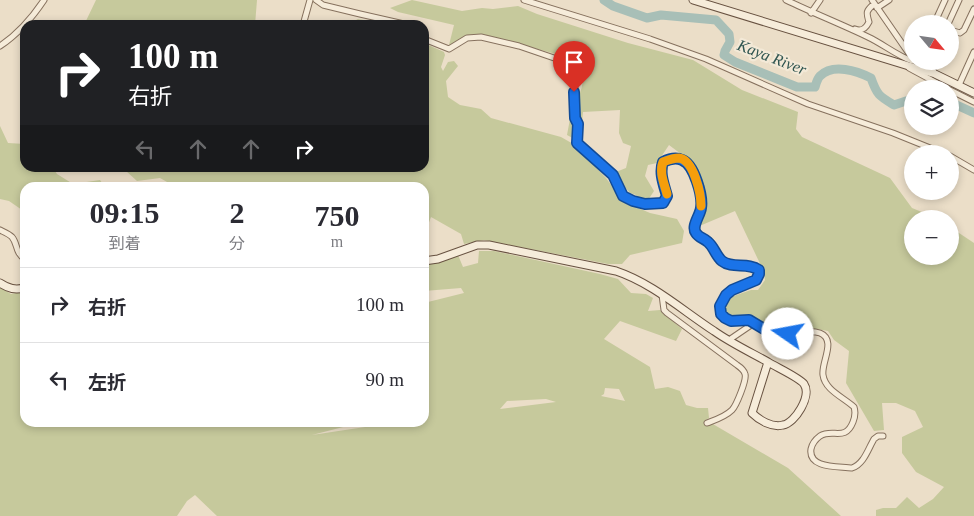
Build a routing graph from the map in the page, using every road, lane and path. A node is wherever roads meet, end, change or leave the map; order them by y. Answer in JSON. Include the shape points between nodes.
{"nodes":[{"id":1,"x":44,"y":0,"type":"edge"},
{"id":2,"x":310,"y":0,"type":"edge"},
{"id":3,"x":316,"y":0,"type":"edge"},
{"id":4,"x":524,"y":0,"type":"edge"},
{"id":5,"x":693,"y":0,"type":"edge"},
{"id":6,"x":786,"y":0,"type":"edge"},
{"id":7,"x":820,"y":0,"type":"edge"},
{"id":8,"x":889,"y":0,"type":"edge"},
{"id":9,"x":945,"y":0,"type":"edge"},
{"id":10,"x":959,"y":0,"type":"edge"},
{"id":11,"x":704,"y":1,"type":"edge"},
{"id":12,"x":874,"y":4,"type":"edge"},
{"id":13,"x":974,"y":9,"type":"edge"},
{"id":14,"x":811,"y":12,"type":"junction"},
{"id":15,"x":938,"y":15,"type":"edge"},
{"id":16,"x":952,"y":15,"type":"edge"},
{"id":17,"x":29,"y":20,"type":"edge"},
{"id":18,"x":304,"y":20,"type":"edge"},
{"id":19,"x":386,"y":20,"type":"edge"},
{"id":20,"x":20,"y":30,"type":"edge"},
{"id":21,"x":850,"y":30,"type":"junction"},
{"id":22,"x":959,"y":33,"type":"edge"},
{"id":23,"x":429,"y":41,"type":"edge"},
{"id":24,"x":0,"y":46,"type":"edge"},
{"id":25,"x":904,"y":46,"type":"edge"},
{"id":26,"x":973,"y":55,"type":"edge"},
{"id":27,"x":904,"y":58,"type":"edge"},
{"id":28,"x":904,"y":60,"type":"edge"},
{"id":29,"x":913,"y":70,"type":"edge"},
{"id":30,"x":927,"y":70,"type":"edge"},
{"id":31,"x":932,"y":80,"type":"edge"},
{"id":32,"x":948,"y":80,"type":"edge"},
{"id":33,"x":959,"y":85,"type":"joint"},
{"id":34,"x":974,"y":93,"type":"edge"},
{"id":35,"x":959,"y":94,"type":"edge"},
{"id":36,"x":974,"y":102,"type":"edge"},
{"id":37,"x":923,"y":145,"type":"edge"},
{"id":38,"x":959,"y":161,"type":"edge"},
{"id":39,"x":974,"y":170,"type":"edge"},
{"id":40,"x":0,"y":230,"type":"edge"},
{"id":41,"x":20,"y":254,"type":"edge"},
{"id":42,"x":429,"y":260,"type":"edge"},
{"id":43,"x":0,"y":283,"type":"edge"},
{"id":44,"x":20,"y":289,"type":"edge"},
{"id":45,"x":662,"y":294,"type":"junction"},
{"id":46,"x":754,"y":323,"type":"junction"},
{"id":47,"x":729,"y":340,"type":"junction"},
{"id":48,"x":768,"y":362,"type":"junction"},
{"id":49,"x":707,"y":423,"type":"dead end"},
{"id":50,"x":883,"y":436,"type":"dead end"}],
"edges":[{"from":1,"to":17,"type":"street"},
{"from":2,"to":18,"type":"street"},
{"from":3,"to":19,"type":"street","via":[[323,5]]},
{"from":4,"to":37,"type":"street","via":[[706,58],[808,104]]},
{"from":5,"to":11,"type":"street"},
{"from":6,"to":14,"type":"street"},
{"from":7,"to":14,"type":"street"},
{"from":8,"to":12,"type":"street"},
{"from":9,"to":15,"type":"street"},
{"from":10,"to":16,"type":"street"},
{"from":11,"to":28,"type":"street"},
{"from":12,"to":21,"type":"street","via":[[868,10],[867,26],[863,30],[852,27]]},
{"from":12,"to":25,"type":"street"},
{"from":13,"to":22,"type":"street","via":[[964,30]]},
{"from":14,"to":21,"type":"street"},
{"from":20,"to":24,"type":"street"},
{"from":21,"to":27,"type":"street"},
{"from":23,"to":46,"type":"street","via":[[449,49],[467,38],[481,36],[519,46],[574,67],[577,73],[574,92],[577,143],[613,175],[623,196],[633,201],[663,203],[667,196],[661,174],[663,162],[680,158],[685,161],[697,182],[701,199],[694,227],[696,234],[708,241],[721,261],[759,270],[756,280],[726,295],[720,306],[721,314],[731,321]]},
{"from":26,"to":33,"type":"street"},
{"from":29,"to":31,"type":"street"},
{"from":30,"to":32,"type":"street"},
{"from":33,"to":34,"type":"street"},
{"from":35,"to":36,"type":"street"},
{"from":38,"to":39,"type":"street"},
{"from":40,"to":41,"type":"street","via":[[11,236]]},
{"from":42,"to":45,"type":"street","via":[[477,245],[489,245],[616,271]]},
{"from":43,"to":44,"type":"street"},
{"from":45,"to":47,"type":"street"},
{"from":45,"to":49,"type":"street","via":[[664,310],[672,318],[744,371],[741,393],[732,410]]},
{"from":46,"to":47,"type":"street"},
{"from":46,"to":50,"type":"street","via":[[776,334],[818,332],[827,340],[823,377],[826,384],[856,412],[851,428],[846,432],[826,434],[816,440],[811,448],[814,461],[855,467],[874,439]]},
{"from":47,"to":48,"type":"street"},
{"from":48,"to":48,"type":"street","via":[[752,413],[776,426],[786,425],[802,406],[806,389],[798,379]]}]}
